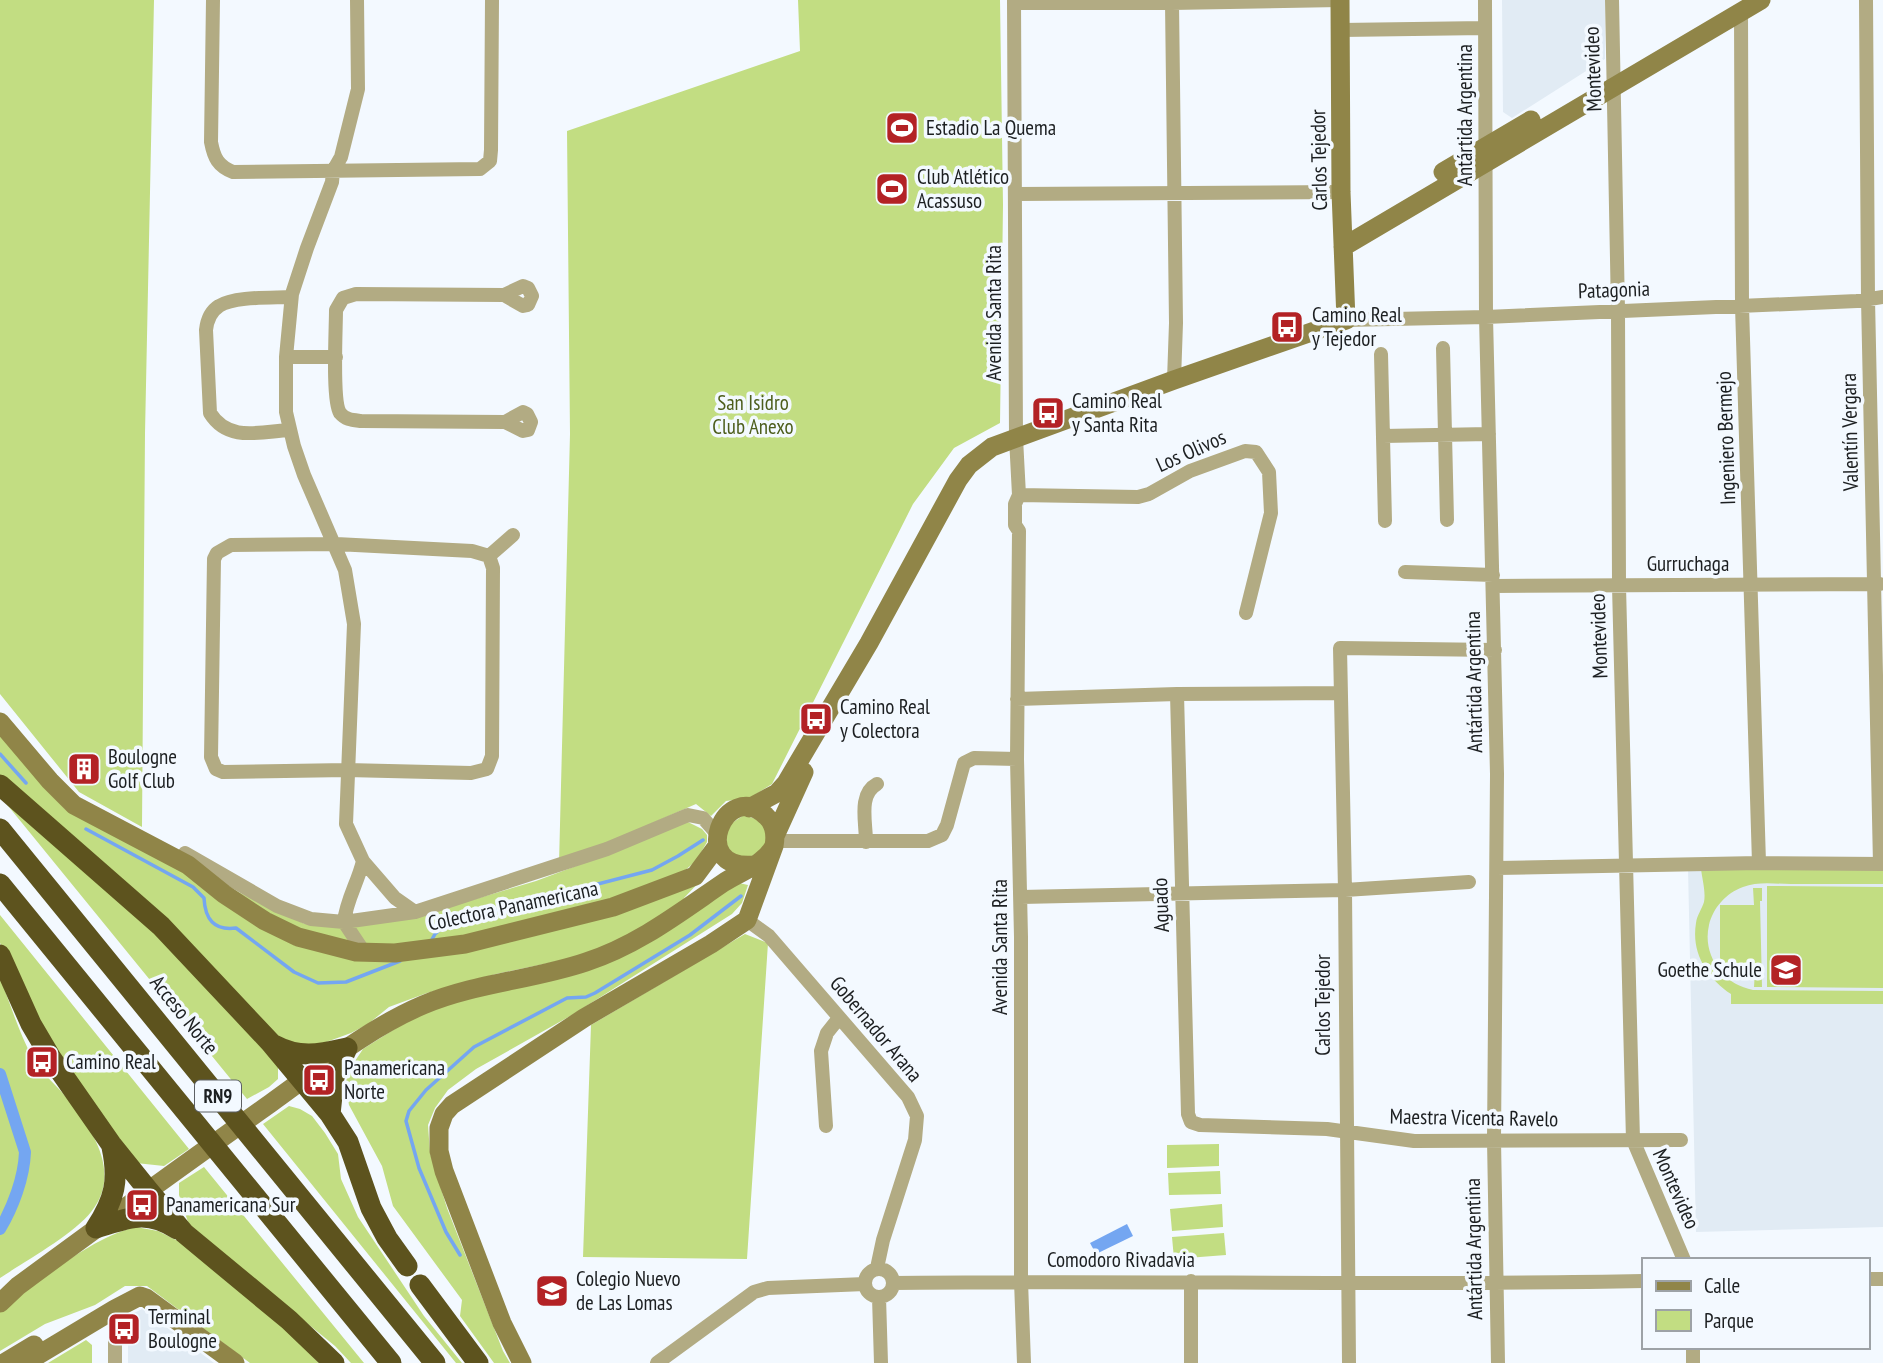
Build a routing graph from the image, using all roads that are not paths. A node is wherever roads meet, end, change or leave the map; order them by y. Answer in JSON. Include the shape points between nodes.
{"nodes":[{"id":1,"x":213,"y":0,"type":"edge"},
{"id":2,"x":357,"y":0,"type":"edge"},
{"id":3,"x":492,"y":0,"type":"edge"},
{"id":4,"x":1340,"y":0,"type":"edge"},
{"id":5,"x":1485,"y":0,"type":"edge"},
{"id":6,"x":1612,"y":0,"type":"edge"},
{"id":7,"x":1761,"y":0,"type":"edge"},
{"id":8,"x":1866,"y":0,"type":"edge"},
{"id":9,"x":1014,"y":1,"type":"edge"},
{"id":10,"x":1172,"y":3,"type":"junction"},
{"id":11,"x":1739,"y":6,"type":"edge"},
{"id":12,"x":1485,"y":28,"type":"junction"},
{"id":13,"x":1341,"y":30,"type":"junction"},
{"id":14,"x":1614,"y":79,"type":"junction"},
{"id":15,"x":1486,"y":155,"type":"junction"},
{"id":16,"x":333,"y":171,"type":"junction"},
{"id":17,"x":1174,"y":192,"type":"junction"},
{"id":18,"x":1341,"y":192,"type":"junction"},
{"id":19,"x":1015,"y":194,"type":"junction"},
{"id":20,"x":1343,"y":239,"type":"junction"},
{"id":21,"x":504,"y":295,"type":"dead end"},
{"id":22,"x":292,"y":297,"type":"junction"},
{"id":23,"x":1883,"y":297,"type":"edge"},
{"id":24,"x":1868,"y":299,"type":"junction"},
{"id":25,"x":1742,"y":306,"type":"junction"},
{"id":26,"x":1618,"y":311,"type":"junction"},
{"id":27,"x":1486,"y":317,"type":"junction"},
{"id":28,"x":1346,"y":320,"type":"junction"},
{"id":29,"x":1443,"y":348,"type":"dead end"},
{"id":30,"x":1381,"y":354,"type":"dead end"},
{"id":31,"x":336,"y":357,"type":"junction"},
{"id":32,"x":286,"y":358,"type":"junction"},
{"id":33,"x":1174,"y":380,"type":"junction"},
{"id":34,"x":505,"y":422,"type":"dead end"},
{"id":35,"x":289,"y":430,"type":"junction"},
{"id":36,"x":1489,"y":434,"type":"junction"},
{"id":37,"x":1445,"y":435,"type":"junction"},
{"id":38,"x":1383,"y":436,"type":"junction"},
{"id":39,"x":1016,"y":438,"type":"junction"},
{"id":40,"x":1018,"y":497,"type":"junction"},
{"id":41,"x":1447,"y":520,"type":"dead end"},
{"id":42,"x":1385,"y":521,"type":"dead end"},
{"id":43,"x":513,"y":535,"type":"dead end"},
{"id":44,"x":336,"y":544,"type":"junction"},
{"id":45,"x":489,"y":556,"type":"junction"},
{"id":46,"x":1405,"y":572,"type":"dead end"},
{"id":47,"x":1493,"y":580,"type":"junction"},
{"id":48,"x":1879,"y":584,"type":"edge"},
{"id":49,"x":1752,"y":585,"type":"junction"},
{"id":50,"x":1619,"y":586,"type":"junction"},
{"id":51,"x":1246,"y":613,"type":"dead end"},
{"id":52,"x":869,"y":643,"type":"junction"},
{"id":53,"x":1495,"y":650,"type":"junction"},
{"id":54,"x":1340,"y":693,"type":"junction"},
{"id":55,"x":1177,"y":694,"type":"junction"},
{"id":56,"x":1017,"y":699,"type":"junction"},
{"id":57,"x":0,"y":722,"type":"edge"},
{"id":58,"x":1017,"y":759,"type":"junction"},
{"id":59,"x":347,"y":770,"type":"junction"},
{"id":60,"x":877,"y":784,"type":"dead end"},
{"id":61,"x":0,"y":785,"type":"edge"},
{"id":62,"x":749,"y":808,"type":"junction"},
{"id":63,"x":90,"y":815,"type":"junction"},
{"id":64,"x":0,"y":829,"type":"edge"},
{"id":65,"x":775,"y":841,"type":"junction"},
{"id":66,"x":716,"y":842,"type":"junction"},
{"id":67,"x":866,"y":842,"type":"junction"},
{"id":68,"x":363,"y":861,"type":"junction"},
{"id":69,"x":1759,"y":863,"type":"junction"},
{"id":70,"x":1882,"y":864,"type":"edge"},
{"id":71,"x":754,"y":865,"type":"junction"},
{"id":72,"x":1627,"y":866,"type":"junction"},
{"id":73,"x":1497,"y":868,"type":"junction"},
{"id":74,"x":1469,"y":882,"type":"dead end"},
{"id":75,"x":0,"y":884,"type":"edge"},
{"id":76,"x":1345,"y":890,"type":"junction"},
{"id":77,"x":1181,"y":893,"type":"junction"},
{"id":78,"x":1021,"y":897,"type":"junction"},
{"id":79,"x":701,"y":899,"type":"junction"},
{"id":80,"x":415,"y":912,"type":"junction"},
{"id":81,"x":747,"y":920,"type":"junction"},
{"id":82,"x":344,"y":922,"type":"junction"},
{"id":83,"x":364,"y":952,"type":"junction"},
{"id":84,"x":0,"y":955,"type":"edge"},
{"id":85,"x":839,"y":1018,"type":"junction"},
{"id":86,"x":270,"y":1042,"type":"junction"},
{"id":87,"x":347,"y":1048,"type":"junction"},
{"id":88,"x":302,"y":1081,"type":"junction"},
{"id":89,"x":330,"y":1114,"type":"junction"},
{"id":90,"x":1188,"y":1114,"type":"joint"},
{"id":91,"x":826,"y":1126,"type":"dead end"},
{"id":92,"x":1346,"y":1132,"type":"junction"},
{"id":93,"x":1494,"y":1140,"type":"junction"},
{"id":94,"x":1633,"y":1140,"type":"junction"},
{"id":95,"x":1681,"y":1140,"type":"dead end"},
{"id":96,"x":111,"y":1144,"type":"junction"},
{"id":97,"x":148,"y":1190,"type":"junction"},
{"id":98,"x":96,"y":1228,"type":"junction"},
{"id":99,"x":184,"y":1233,"type":"junction"},
{"id":100,"x":1683,"y":1258,"type":"edge"},
{"id":101,"x":407,"y":1266,"type":"dead end"},
{"id":102,"x":877,"y":1268,"type":"junction"},
{"id":103,"x":1021,"y":1281,"type":"junction"},
{"id":104,"x":1191,"y":1281,"type":"junction"},
{"id":105,"x":1642,"y":1281,"type":"edge"},
{"id":106,"x":1350,"y":1282,"type":"junction"},
{"id":107,"x":893,"y":1283,"type":"junction"},
{"id":108,"x":865,"y":1284,"type":"junction"},
{"id":109,"x":1495,"y":1284,"type":"junction"},
{"id":110,"x":420,"y":1285,"type":"dead end"},
{"id":111,"x":9,"y":1290,"type":"edge"},
{"id":112,"x":879,"y":1297,"type":"junction"},
{"id":113,"x":0,"y":1303,"type":"edge"},
{"id":114,"x":115,"y":1309,"type":"junction"},
{"id":115,"x":4,"y":1363,"type":"edge"},
{"id":116,"x":24,"y":1363,"type":"edge"},
{"id":117,"x":115,"y":1363,"type":"edge"},
{"id":118,"x":235,"y":1363,"type":"edge"},
{"id":119,"x":334,"y":1363,"type":"edge"},
{"id":120,"x":391,"y":1363,"type":"edge"},
{"id":121,"x":435,"y":1363,"type":"edge"},
{"id":122,"x":478,"y":1363,"type":"edge"},
{"id":123,"x":522,"y":1363,"type":"edge"},
{"id":124,"x":657,"y":1363,"type":"edge"},
{"id":125,"x":881,"y":1363,"type":"edge"},
{"id":126,"x":1024,"y":1363,"type":"edge"},
{"id":127,"x":1191,"y":1363,"type":"edge"},
{"id":128,"x":1349,"y":1363,"type":"edge"},
{"id":129,"x":1498,"y":1363,"type":"edge"}],
"edges":[{"from":1,"to":16,"type":"street","via":[[211,142],[215,158],[233,172]]},
{"from":2,"to":16,"type":"street","via":[[358,89],[341,157]]},
{"from":3,"to":16,"type":"street","via":[[490,161],[480,169]]},
{"from":4,"to":10,"type":"street"},
{"from":4,"to":13,"type":"main road","name":"Carlos Tejedor"},
{"from":5,"to":12,"type":"street","name":"Antártida Argentina"},
{"from":6,"to":14,"type":"street","name":"Montevideo"},
{"from":7,"to":11,"type":"main road"},
{"from":8,"to":24,"type":"street","name":"Valentín Vergara"},
{"from":9,"to":10,"type":"street"},
{"from":9,"to":19,"type":"street","name":"Avenida Santa Rita"},
{"from":10,"to":17,"type":"street"},
{"from":11,"to":14,"type":"main road"},
{"from":11,"to":25,"type":"street","name":"Ingeniero Bermejo"},
{"from":12,"to":13,"type":"street"},
{"from":12,"to":15,"type":"street","name":"Antártida Argentina"},
{"from":13,"to":18,"type":"main road","name":"Carlos Tejedor"},
{"from":14,"to":15,"type":"main road"},
{"from":14,"to":26,"type":"street","name":"Montevideo"},
{"from":15,"to":20,"type":"main road"},
{"from":15,"to":27,"type":"street","name":"Antártida Argentina"},
{"from":16,"to":22,"type":"street"},
{"from":17,"to":18,"type":"street"},
{"from":17,"to":19,"type":"street"},
{"from":17,"to":33,"type":"street"},
{"from":18,"to":20,"type":"main road","name":"Carlos Tejedor"},
{"from":19,"to":39,"type":"street","name":"Avenida Santa Rita"},
{"from":20,"to":28,"type":"main road","name":"Carlos Tejedor"},
{"from":21,"to":31,"type":"street","via":[[349,295],[336,310]]},
{"from":22,"to":32,"type":"street"},
{"from":22,"to":35,"type":"street","via":[[232,301],[219,306],[206,330],[209,413],[215,422],[238,434]]},
{"from":23,"to":24,"type":"street","name":"Patagonia"},
{"from":24,"to":25,"type":"street","name":"Patagonia"},
{"from":24,"to":48,"type":"street","name":"Valentín Vergara"},
{"from":25,"to":26,"type":"street","name":"Patagonia"},
{"from":25,"to":49,"type":"street","name":"Ingeniero Bermejo"},
{"from":26,"to":27,"type":"street","name":"Patagonia"},
{"from":26,"to":50,"type":"street","name":"Montevideo"},
{"from":27,"to":28,"type":"street","name":"Patagonia"},
{"from":27,"to":36,"type":"street","name":"Antártida Argentina"},
{"from":28,"to":33,"type":"main road"},
{"from":29,"to":37,"type":"street"},
{"from":30,"to":38,"type":"street"},
{"from":31,"to":32,"type":"street"},
{"from":31,"to":34,"type":"street","via":[[336,401],[348,419]]},
{"from":32,"to":35,"type":"street"},
{"from":33,"to":39,"type":"main road"},
{"from":35,"to":44,"type":"street"},
{"from":36,"to":37,"type":"street"},
{"from":36,"to":47,"type":"street","name":"Antártida Argentina"},
{"from":37,"to":38,"type":"street"},
{"from":37,"to":41,"type":"street"},
{"from":38,"to":42,"type":"street"},
{"from":39,"to":40,"type":"street","name":"Avenida Santa Rita"},
{"from":39,"to":52,"type":"main road","via":[[992,447],[958,480]]},
{"from":40,"to":51,"type":"street","name":"Los Olivos","via":[[1138,497],[1245,450],[1256,452],[1269,472],[1271,513]]},
{"from":40,"to":56,"type":"street","name":"Avenida Santa Rita"},
{"from":43,"to":45,"type":"street"},
{"from":44,"to":45,"type":"street","via":[[472,551]]},
{"from":44,"to":59,"type":"street","via":[[354,624]]},
{"from":44,"to":59,"type":"street","via":[[231,545],[217,553],[211,757],[216,769],[223,772]]},
{"from":45,"to":59,"type":"street","via":[[494,568],[492,756],[487,769],[471,773]]},
{"from":46,"to":47,"type":"street","name":"Gurruchaga"},
{"from":47,"to":50,"type":"street","name":"Gurruchaga"},
{"from":47,"to":53,"type":"street","name":"Antártida Argentina"},
{"from":48,"to":49,"type":"street","name":"Gurruchaga"},
{"from":48,"to":70,"type":"street","name":"Valentín Vergara"},
{"from":49,"to":50,"type":"street","name":"Gurruchaga"},
{"from":49,"to":69,"type":"street","name":"Ingeniero Bermejo"},
{"from":50,"to":72,"type":"street","name":"Montevideo"},
{"from":52,"to":62,"type":"main road","via":[[786,783]]},
{"from":52,"to":65,"type":"main road","via":[[799,782]]},
{"from":53,"to":54,"type":"street","name":"Carlos Tejedor","via":[[1340,648]]},
{"from":53,"to":73,"type":"street","name":"Antártida Argentina"},
{"from":54,"to":55,"type":"street"},
{"from":54,"to":76,"type":"street","name":"Carlos Tejedor"},
{"from":55,"to":56,"type":"street"},
{"from":55,"to":77,"type":"street","name":"Aguado"},
{"from":56,"to":58,"type":"street","name":"Avenida Santa Rita"},
{"from":57,"to":63,"type":"main road","name":"Colectora Panamericana","via":[[65,797]]},
{"from":58,"to":67,"type":"street","via":[[964,762],[942,835],[928,841]]},
{"from":58,"to":78,"type":"street","name":"Avenida Santa Rita"},
{"from":59,"to":68,"type":"street","via":[[346,824]]},
{"from":60,"to":67,"type":"street","via":[[865,798]]},
{"from":61,"to":86,"type":"highway","via":[[162,926]]},
{"from":62,"to":65,"type":"main road","via":[[766,815]]},
{"from":62,"to":66,"type":"main road","via":[[724,817]]},
{"from":63,"to":82,"type":"street","via":[[162,841],[277,906],[311,919]]},
{"from":63,"to":83,"type":"main road","name":"Colectora Panamericana","via":[[188,865],[265,921],[298,937]]},
{"from":64,"to":121,"type":"highway","name":"Acceso Norte","number":"RN9"},
{"from":65,"to":67,"type":"street"},
{"from":65,"to":71,"type":"main road","via":[[769,855]]},
{"from":65,"to":81,"type":"main road"},
{"from":66,"to":71,"type":"main road","via":[[727,859]]},
{"from":66,"to":79,"type":"main road","via":[[709,884]]},
{"from":66,"to":80,"type":"street","via":[[704,818],[688,815],[607,849]]},
{"from":66,"to":83,"type":"main road","name":"Colectora Panamericana","via":[[695,876],[613,907],[465,944]]},
{"from":68,"to":80,"type":"street","via":[[395,898]]},
{"from":68,"to":82,"type":"street"},
{"from":69,"to":70,"type":"street"},
{"from":69,"to":72,"type":"street"},
{"from":71,"to":79,"type":"main road"},
{"from":72,"to":73,"type":"street"},
{"from":72,"to":94,"type":"street","name":"Montevideo"},
{"from":73,"to":93,"type":"street","name":"Antártida Argentina"},
{"from":74,"to":76,"type":"street"},
{"from":75,"to":120,"type":"highway","number":"RN9"},
{"from":76,"to":77,"type":"street"},
{"from":76,"to":92,"type":"street","name":"Carlos Tejedor"},
{"from":77,"to":78,"type":"street"},
{"from":77,"to":90,"type":"street","name":"Aguado"},
{"from":78,"to":103,"type":"street","name":"Avenida Santa Rita"},
{"from":79,"to":87,"type":"main road","via":[[657,930],[611,953],[454,994],[389,1021]]},
{"from":80,"to":82,"type":"street"},
{"from":81,"to":85,"type":"street","name":"Gobernador Arana","via":[[769,936]]},
{"from":81,"to":123,"type":"main road","via":[[584,1018],[466,1094],[444,1114],[439,1128],[444,1171]]},
{"from":82,"to":83,"type":"street"},
{"from":84,"to":96,"type":"highway","via":[[38,1037]]},
{"from":85,"to":91,"type":"street","via":[[821,1051]]},
{"from":85,"to":102,"type":"street","name":"Gobernador Arana","via":[[908,1097],[917,1116],[915,1140]]},
{"from":86,"to":87,"type":"highway","via":[[302,1055]]},
{"from":86,"to":88,"type":"highway"},
{"from":87,"to":88,"type":"main road"},
{"from":87,"to":89,"type":"highway","via":[[334,1077]]},
{"from":88,"to":89,"type":"highway"},
{"from":88,"to":97,"type":"main road"},
{"from":89,"to":101,"type":"highway","via":[[348,1142],[371,1208]]},
{"from":90,"to":92,"type":"street","name":"Maestra Vicenta Ravelo","via":[[1191,1122],[1200,1125]]},
{"from":92,"to":93,"type":"street","name":"Maestra Vicenta Ravelo","via":[[1414,1142]]},
{"from":92,"to":106,"type":"street","name":"Carlos Tejedor"},
{"from":93,"to":94,"type":"street","name":"Maestra Vicenta Ravelo"},
{"from":93,"to":109,"type":"street","name":"Antártida Argentina"},
{"from":94,"to":95,"type":"street","name":"Maestra Vicenta Ravelo"},
{"from":94,"to":100,"type":"street","name":"Montevideo"},
{"from":96,"to":97,"type":"highway"},
{"from":96,"to":98,"type":"highway","via":[[117,1170],[114,1188]]},
{"from":97,"to":98,"type":"main road"},
{"from":97,"to":99,"type":"highway"},
{"from":98,"to":99,"type":"highway","via":[[147,1215]]},
{"from":98,"to":111,"type":"main road"},
{"from":99,"to":119,"type":"highway"},
{"from":102,"to":107,"type":"street","via":[[890,1274]]},
{"from":102,"to":108,"type":"street","via":[[867,1275]]},
{"from":103,"to":104,"type":"street","name":"Comodoro Rivadavia"},
{"from":103,"to":107,"type":"street","name":"Comodoro Rivadavia"},
{"from":103,"to":126,"type":"street","name":"Avenida Santa Rita"},
{"from":104,"to":106,"type":"street","name":"Comodoro Rivadavia"},
{"from":104,"to":127,"type":"street"},
{"from":105,"to":109,"type":"street","name":"Comodoro Rivadavia"},
{"from":106,"to":109,"type":"street","name":"Comodoro Rivadavia"},
{"from":106,"to":128,"type":"street","name":"Carlos Tejedor"},
{"from":107,"to":112,"type":"street","via":[[887,1294]]},
{"from":108,"to":112,"type":"street"},
{"from":108,"to":124,"type":"street","via":[[754,1292]]},
{"from":109,"to":129,"type":"street","name":"Antártida Argentina"},
{"from":110,"to":122,"type":"highway"},
{"from":111,"to":113,"type":"main road"},
{"from":112,"to":125,"type":"street"},
{"from":114,"to":115,"type":"main road","via":[[72,1324]]},
{"from":114,"to":116,"type":"main road"},
{"from":114,"to":117,"type":"street"},
{"from":114,"to":118,"type":"main road","via":[[135,1298],[146,1298]]}]}
